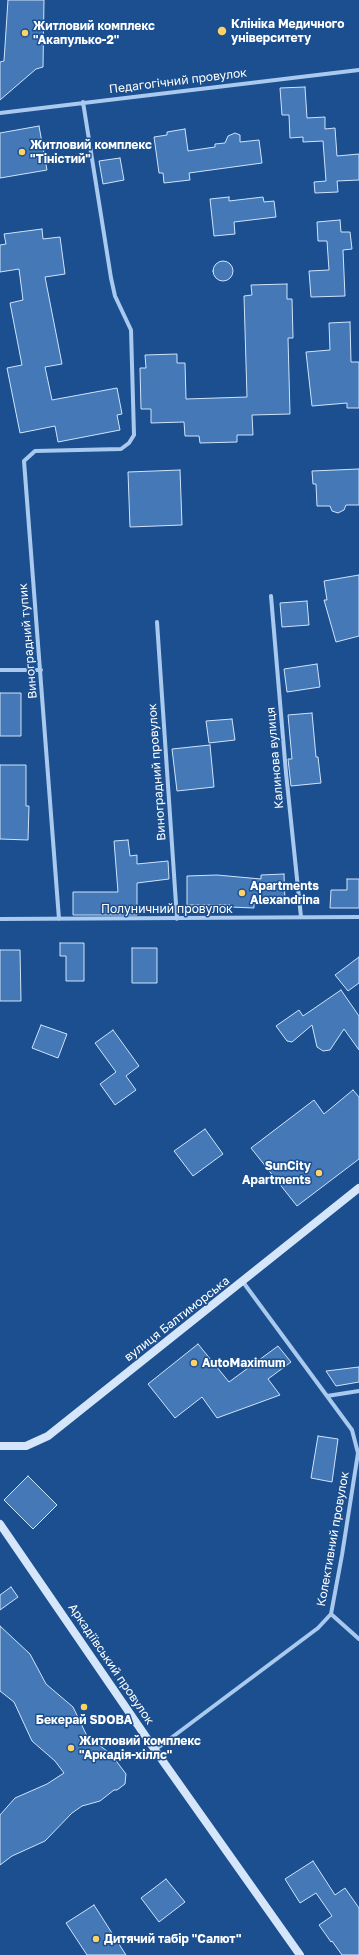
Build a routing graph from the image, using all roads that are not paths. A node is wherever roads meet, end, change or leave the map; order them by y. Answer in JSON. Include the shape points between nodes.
{"nodes":[{"id":1,"x":359,"y":70,"type":"edge"},
{"id":2,"x":83,"y":102,"type":"junction"},
{"id":3,"x":0,"y":113,"type":"edge"},
{"id":4,"x":271,"y":596,"type":"dead end"},
{"id":5,"x":157,"y":622,"type":"dead end"},
{"id":6,"x":0,"y":670,"type":"edge"},
{"id":7,"x":41,"y":670,"type":"junction"},
{"id":8,"x":301,"y":917,"type":"junction"},
{"id":9,"x":359,"y":917,"type":"edge"},
{"id":10,"x":0,"y":919,"type":"edge"},
{"id":11,"x":59,"y":919,"type":"junction"},
{"id":12,"x":177,"y":920,"type":"junction"},
{"id":13,"x":359,"y":1188,"type":"edge"},
{"id":14,"x":243,"y":1282,"type":"junction"},
{"id":15,"x":359,"y":1391,"type":"edge"},
{"id":16,"x":327,"y":1396,"type":"junction"},
{"id":17,"x":0,"y":1446,"type":"edge"},
{"id":18,"x":16,"y":1448,"type":"junction"},
{"id":19,"x":0,"y":1453,"type":"edge"},
{"id":20,"x":0,"y":1524,"type":"edge"},
{"id":21,"x":331,"y":1614,"type":"junction"},
{"id":22,"x":359,"y":1639,"type":"edge"},
{"id":23,"x":155,"y":1750,"type":"junction"},
{"id":24,"x":300,"y":1955,"type":"edge"}],
"edges":[{"from":1,"to":2,"type":"street","name":"Педагогічний провулок"},
{"from":2,"to":3,"type":"street","name":"Педагогічний провулок"},
{"from":2,"to":7,"type":"street","name":"Виноградний тупик","via":[[111,278],[115,296],[131,330],[134,435],[121,449],[35,451],[24,461]]},
{"from":4,"to":8,"type":"street","name":"Калинова вулиця"},
{"from":5,"to":12,"type":"street","name":"Виноградний провулок"},
{"from":6,"to":7,"type":"street"},
{"from":7,"to":11,"type":"street","name":"Виноградний тупик"},
{"from":8,"to":9,"type":"street","name":"Полуничний провулок"},
{"from":8,"to":12,"type":"street","name":"Полуничний провулок"},
{"from":10,"to":11,"type":"street","name":"Полуничний провулок"},
{"from":11,"to":12,"type":"street","name":"Полуничний провулок"},
{"from":13,"to":14,"type":"street","name":"вулиця Балтиморська"},
{"from":14,"to":16,"type":"street","name":"Колективний провулок"},
{"from":14,"to":18,"type":"street","name":"вулиця Балтиморська","via":[[48,1436],[37,1443]]},
{"from":15,"to":16,"type":"street"},
{"from":16,"to":21,"type":"street","name":"Колективний провулок","via":[[352,1430],[358,1453]]},
{"from":17,"to":18,"type":"street","name":"вулиця Балтиморська"},
{"from":18,"to":19,"type":"street"},
{"from":20,"to":23,"type":"street","name":"Аркадіївський провулок"},
{"from":21,"to":22,"type":"street"},
{"from":21,"to":23,"type":"street","name":"Колективний провулок","via":[[318,1628]]},
{"from":23,"to":24,"type":"street","name":"Аркадіївський провулок"}]}
